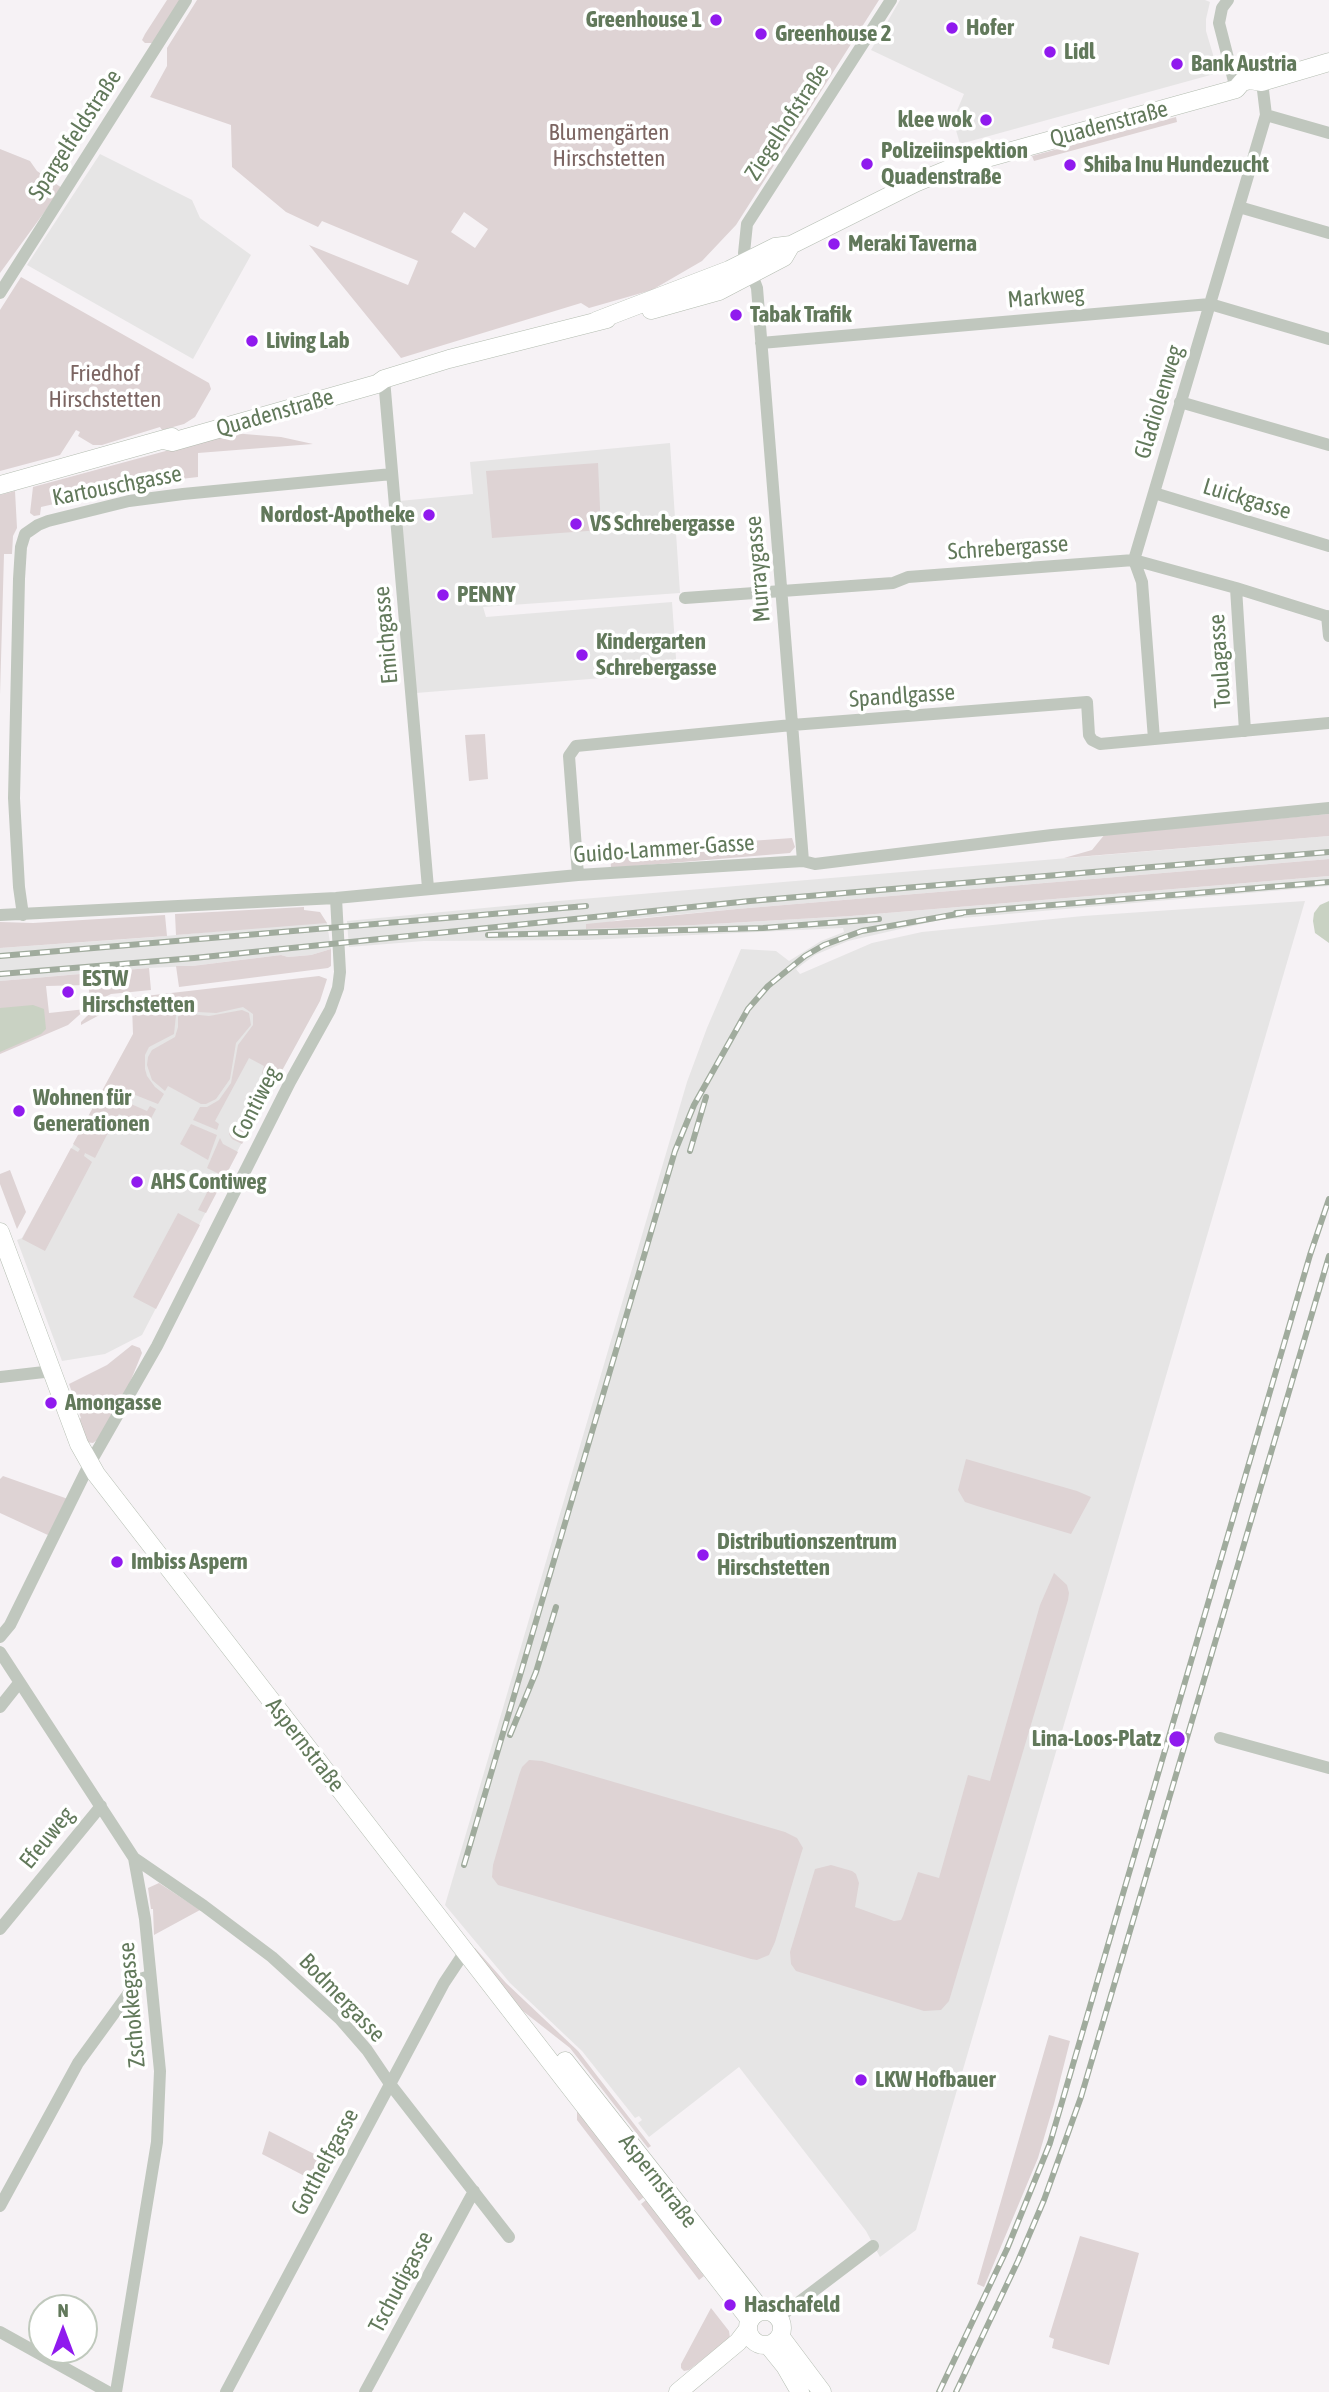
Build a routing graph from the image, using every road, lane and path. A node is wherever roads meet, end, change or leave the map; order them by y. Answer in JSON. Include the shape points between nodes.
{"nodes":[{"id":1,"x":186,"y":0,"type":"edge"},
{"id":2,"x":891,"y":0,"type":"edge"},
{"id":3,"x":1228,"y":0,"type":"edge"},
{"id":4,"x":1329,"y":62,"type":"edge"},
{"id":5,"x":1262,"y":82,"type":"junction"},
{"id":6,"x":1236,"y":89,"type":"junction"},
{"id":7,"x":1266,"y":115,"type":"junction"},
{"id":8,"x":1329,"y":133,"type":"edge"},
{"id":9,"x":1239,"y":207,"type":"junction"},
{"id":10,"x":1329,"y":233,"type":"edge"},
{"id":11,"x":750,"y":267,"type":"junction"},
{"id":12,"x":0,"y":293,"type":"edge"},
{"id":13,"x":1210,"y":304,"type":"junction"},
{"id":14,"x":1329,"y":339,"type":"edge"},
{"id":15,"x":761,"y":343,"type":"junction"},
{"id":16,"x":384,"y":379,"type":"junction"},
{"id":17,"x":1180,"y":402,"type":"junction"},
{"id":18,"x":1329,"y":445,"type":"edge"},
{"id":19,"x":392,"y":474,"type":"junction"},
{"id":20,"x":0,"y":485,"type":"edge"},
{"id":21,"x":1154,"y":493,"type":"junction"},
{"id":22,"x":1329,"y":545,"type":"edge"},
{"id":23,"x":1135,"y":560,"type":"junction"},
{"id":24,"x":1236,"y":587,"type":"junction"},
{"id":25,"x":781,"y":591,"type":"junction"},
{"id":26,"x":684,"y":598,"type":"dead end"},
{"id":27,"x":1328,"y":616,"type":"edge"},
{"id":28,"x":1329,"y":636,"type":"edge"},
{"id":29,"x":1329,"y":723,"type":"edge"},
{"id":30,"x":792,"y":725,"type":"junction"},
{"id":31,"x":1245,"y":731,"type":"junction"},
{"id":32,"x":1154,"y":739,"type":"junction"},
{"id":33,"x":1329,"y":808,"type":"edge"},
{"id":34,"x":803,"y":861,"type":"junction"},
{"id":35,"x":578,"y":875,"type":"junction"},
{"id":36,"x":428,"y":888,"type":"junction"},
{"id":37,"x":335,"y":898,"type":"junction"},
{"id":38,"x":0,"y":915,"type":"edge"},
{"id":39,"x":23,"y":915,"type":"junction"},
{"id":40,"x":0,"y":1232,"type":"edge"},
{"id":41,"x":53,"y":1371,"type":"junction"},
{"id":42,"x":0,"y":1377,"type":"edge"},
{"id":43,"x":89,"y":1465,"type":"junction"},
{"id":44,"x":0,"y":1637,"type":"edge"},
{"id":45,"x":0,"y":1653,"type":"edge"},
{"id":46,"x":19,"y":1683,"type":"junction"},
{"id":47,"x":0,"y":1707,"type":"edge"},
{"id":48,"x":1220,"y":1738,"type":"dead end"},
{"id":49,"x":1329,"y":1769,"type":"edge"},
{"id":50,"x":101,"y":1806,"type":"junction"},
{"id":51,"x":134,"y":1858,"type":"junction"},
{"id":52,"x":0,"y":1929,"type":"edge"},
{"id":53,"x":464,"y":1953,"type":"junction"},
{"id":54,"x":150,"y":1976,"type":"junction"},
{"id":55,"x":390,"y":2084,"type":"junction"},
{"id":56,"x":474,"y":2192,"type":"junction"},
{"id":57,"x":0,"y":2206,"type":"edge"},
{"id":58,"x":509,"y":2237,"type":"dead end"},
{"id":59,"x":873,"y":2246,"type":"dead end"},
{"id":60,"x":759,"y":2320,"type":"junction"},
{"id":61,"x":0,"y":2332,"type":"edge"},
{"id":62,"x":770,"y":2342,"type":"junction"},
{"id":63,"x":108,"y":2392,"type":"edge"},
{"id":64,"x":116,"y":2392,"type":"edge"},
{"id":65,"x":226,"y":2392,"type":"edge"},
{"id":66,"x":365,"y":2392,"type":"edge"},
{"id":67,"x":678,"y":2392,"type":"edge"},
{"id":68,"x":690,"y":2392,"type":"edge"},
{"id":69,"x":800,"y":2392,"type":"edge"},
{"id":70,"x":822,"y":2392,"type":"edge"}],
"edges":[{"from":1,"to":12,"type":"street","name":"Spargelfeldstraße"},
{"from":2,"to":11,"type":"street","name":"Ziegelhofstraße","via":[[747,225],[744,253]]},
{"from":3,"to":6,"type":"street","via":[[1219,23]]},
{"from":4,"to":5,"type":"main road","name":"Quadenstraße"},
{"from":5,"to":6,"type":"main road","name":"Quadenstraße","via":[[1256,90],[1244,93]]},
{"from":5,"to":7,"type":"street","name":"Gladiolenweg"},
{"from":6,"to":11,"type":"main road","name":"Quadenstraße","via":[[954,167],[791,245],[784,257]]},
{"from":7,"to":8,"type":"street"},
{"from":7,"to":9,"type":"street","name":"Gladiolenweg"},
{"from":9,"to":10,"type":"street"},
{"from":9,"to":13,"type":"street","name":"Gladiolenweg"},
{"from":11,"to":15,"type":"street","name":"Murraygasse","via":[[757,288]]},
{"from":11,"to":16,"type":"main road","name":"Quadenstraße","via":[[719,291],[706,295]]},
{"from":13,"to":14,"type":"street","name":"Markweg"},
{"from":13,"to":15,"type":"street","name":"Markweg"},
{"from":13,"to":17,"type":"street","name":"Gladiolenweg"},
{"from":15,"to":25,"type":"street","name":"Murraygasse"},
{"from":16,"to":19,"type":"street","name":"Emichgasse"},
{"from":16,"to":20,"type":"main road","name":"Quadenstraße","via":[[374,378]]},
{"from":17,"to":18,"type":"street"},
{"from":17,"to":21,"type":"street","name":"Gladiolenweg"},
{"from":19,"to":36,"type":"street","name":"Emichgasse"},
{"from":19,"to":39,"type":"street","name":"Kartouschgasse","via":[[129,501],[48,521],[25,534],[19,579],[14,798]]},
{"from":21,"to":22,"type":"street","name":"Luickgasse"},
{"from":21,"to":23,"type":"street","name":"Gladiolenweg"},
{"from":23,"to":24,"type":"street","name":"Schrebergasse"},
{"from":23,"to":25,"type":"street","name":"Schrebergasse"},
{"from":23,"to":32,"type":"street","via":[[1143,582]]},
{"from":24,"to":27,"type":"street","name":"Schrebergasse"},
{"from":24,"to":31,"type":"street","name":"Toulagasse"},
{"from":25,"to":26,"type":"street","name":"Schrebergasse"},
{"from":25,"to":30,"type":"street","name":"Murraygasse"},
{"from":27,"to":28,"type":"street"},
{"from":29,"to":31,"type":"street","name":"Spandlgasse"},
{"from":30,"to":32,"type":"street","name":"Spandlgasse","via":[[1087,702],[1089,735],[1094,742]]},
{"from":30,"to":34,"type":"street","name":"Murraygasse"},
{"from":30,"to":35,"type":"street","name":"Spandlgasse","via":[[576,746],[569,756]]},
{"from":31,"to":32,"type":"street","name":"Spandlgasse"},
{"from":33,"to":34,"type":"street","name":"Guido-Lammer-Gasse","via":[[815,864]]},
{"from":34,"to":35,"type":"street","name":"Guido-Lammer-Gasse"},
{"from":35,"to":36,"type":"street","name":"Guido-Lammer-Gasse"},
{"from":36,"to":37,"type":"street","name":"Guido-Lammer-Gasse"},
{"from":37,"to":39,"type":"street","name":"Guido-Lammer-Gasse"},
{"from":37,"to":43,"type":"street","name":"Contiweg","via":[[340,972],[330,1010],[157,1346]]},
{"from":38,"to":39,"type":"street","name":"Guido-Lammer-Gasse"},
{"from":40,"to":41,"type":"main road","name":"Aspernstraße"},
{"from":41,"to":42,"type":"street"},
{"from":41,"to":43,"type":"main road","name":"Aspernstraße"},
{"from":43,"to":44,"type":"street"},
{"from":43,"to":53,"type":"main road","name":"Aspernstraße"},
{"from":45,"to":46,"type":"street","name":"Zschokkegasse"},
{"from":46,"to":47,"type":"street"},
{"from":46,"to":50,"type":"street","name":"Zschokkegasse"},
{"from":48,"to":49,"type":"street"},
{"from":50,"to":51,"type":"street","name":"Zschokkegasse"},
{"from":50,"to":52,"type":"street","name":"Efeuweg"},
{"from":51,"to":54,"type":"street","name":"Zschokkegasse"},
{"from":51,"to":55,"type":"street","name":"Bodmergasse","via":[[272,1957],[340,2019]]},
{"from":53,"to":55,"type":"street","name":"Gotthelfgasse"},
{"from":53,"to":60,"type":"main road","name":"Aspernstraße"},
{"from":54,"to":57,"type":"street","via":[[140,1979],[78,2063]]},
{"from":54,"to":64,"type":"street","name":"Zschokkegasse","via":[[160,2071],[158,2142]]},
{"from":55,"to":56,"type":"street","name":"Bodmergasse"},
{"from":55,"to":65,"type":"street","name":"Gotthelfgasse"},
{"from":56,"to":58,"type":"street","name":"Bodmergasse"},
{"from":56,"to":66,"type":"street","name":"Tschudigasse"},
{"from":59,"to":60,"type":"street"},
{"from":60,"to":62,"type":"main road","name":"Aspernstraße","via":[[752,2340]]},
{"from":60,"to":62,"type":"main road","name":"Aspernstraße","via":[[782,2327]]},
{"from":60,"to":67,"type":"main road"},
{"from":61,"to":63,"type":"street"},
{"from":62,"to":68,"type":"main road","via":[[722,2366]]},
{"from":62,"to":69,"type":"main road","name":"Aspernstraße"},
{"from":62,"to":70,"type":"main road","name":"Aspernstraße"}]}
